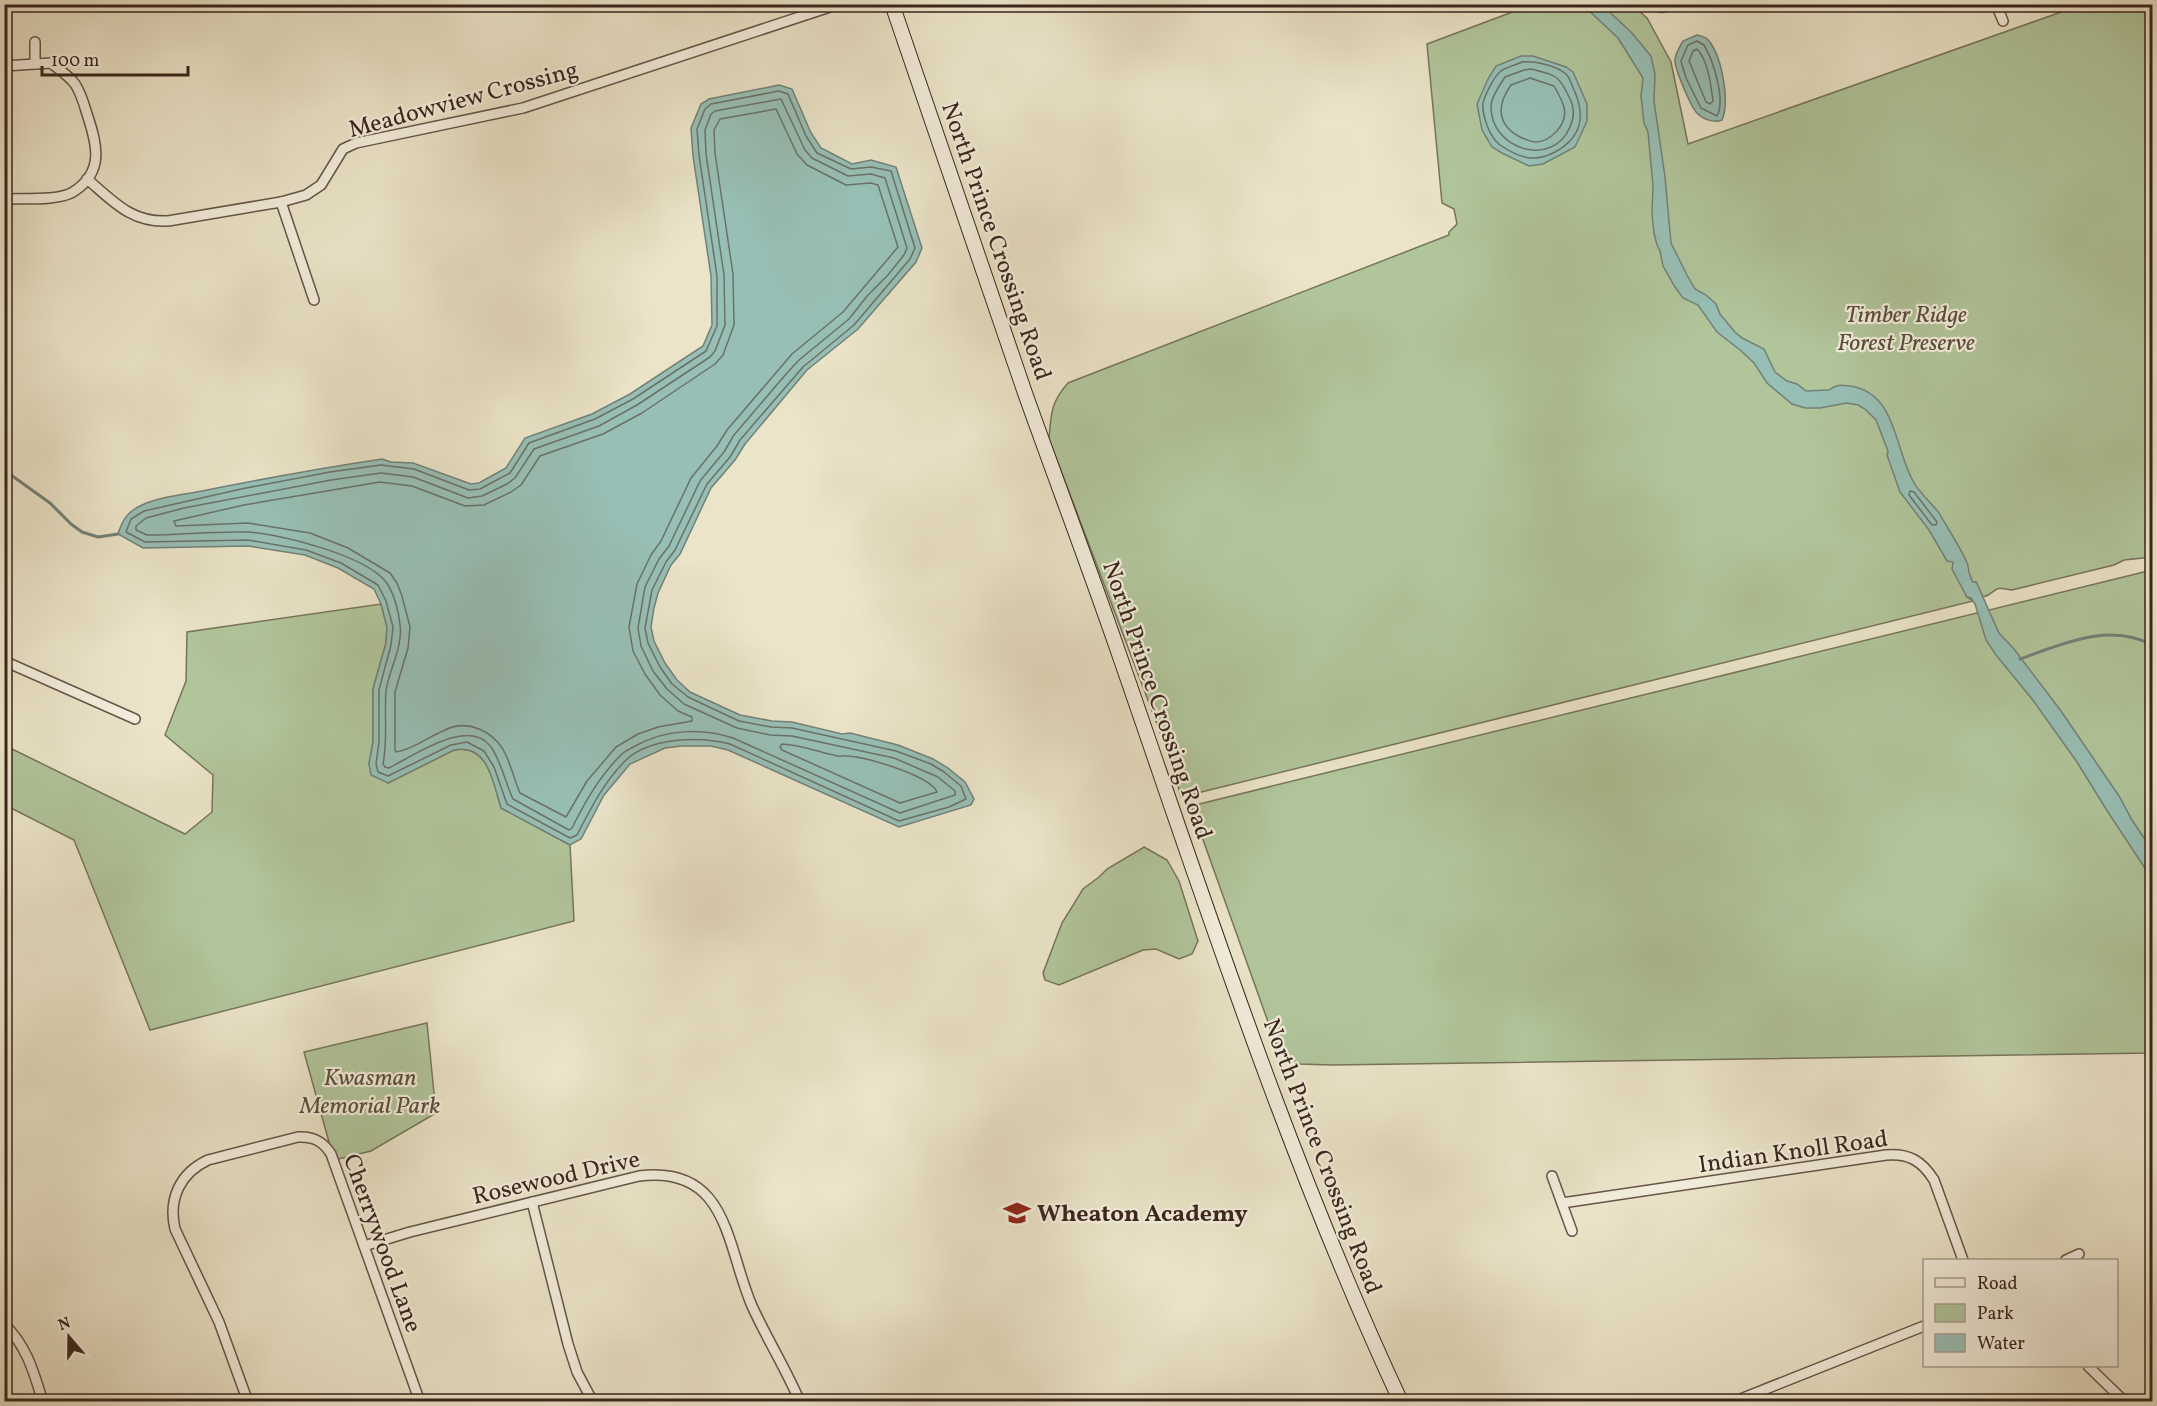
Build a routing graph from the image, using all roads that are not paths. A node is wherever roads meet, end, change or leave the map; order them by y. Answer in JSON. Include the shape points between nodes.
{"nodes":[{"id":1,"x":839,"y":4,"type":"edge"},
{"id":2,"x":892,"y":4,"type":"edge"},
{"id":3,"x":1996,"y":4,"type":"edge"},
{"id":4,"x":2003,"y":21,"type":"dead end"},
{"id":5,"x":35,"y":42,"type":"dead end"},
{"id":6,"x":35,"y":64,"type":"junction"},
{"id":7,"x":4,"y":66,"type":"edge"},
{"id":8,"x":87,"y":179,"type":"junction"},
{"id":9,"x":4,"y":199,"type":"edge"},
{"id":10,"x":281,"y":202,"type":"junction"},
{"id":11,"x":314,"y":300,"type":"dead end"},
{"id":12,"x":4,"y":661,"type":"edge"},
{"id":13,"x":135,"y":719,"type":"dead end"},
{"id":14,"x":1552,"y":1176,"type":"dead end"},
{"id":15,"x":532,"y":1202,"type":"junction"},
{"id":16,"x":1562,"y":1203,"type":"junction"},
{"id":17,"x":1572,"y":1231,"type":"dead end"},
{"id":18,"x":364,"y":1246,"type":"junction"},
{"id":19,"x":2079,"y":1254,"type":"dead end"},
{"id":20,"x":1963,"y":1259,"type":"edge"},
{"id":21,"x":2068,"y":1259,"type":"edge"},
{"id":22,"x":4,"y":1324,"type":"edge"},
{"id":23,"x":1923,"y":1326,"type":"edge"},
{"id":24,"x":2090,"y":1367,"type":"edge"},
{"id":25,"x":44,"y":1401,"type":"edge"},
{"id":26,"x":248,"y":1401,"type":"edge"},
{"id":27,"x":420,"y":1401,"type":"edge"},
{"id":28,"x":593,"y":1401,"type":"edge"},
{"id":29,"x":800,"y":1401,"type":"edge"},
{"id":30,"x":1401,"y":1401,"type":"edge"},
{"id":31,"x":1733,"y":1401,"type":"edge"},
{"id":32,"x":2125,"y":1401,"type":"edge"}],
"edges":[{"from":1,"to":10,"type":"street","name":"Meadowview Crossing","via":[[523,108],[356,143],[338,155],[321,185],[306,195]]},
{"from":2,"to":30,"type":"street","name":"North Prince Crossing Road","via":[[1221,952],[1335,1254]]},
{"from":3,"to":4,"type":"street"},
{"from":5,"to":6,"type":"street"},
{"from":6,"to":7,"type":"street"},
{"from":6,"to":8,"type":"street","via":[[51,63],[70,78],[80,93],[97,151]]},
{"from":8,"to":9,"type":"street","via":[[66,195]]},
{"from":8,"to":10,"type":"street","name":"Meadowview Crossing","via":[[136,217],[153,221]]},
{"from":10,"to":11,"type":"street"},
{"from":12,"to":13,"type":"street"},
{"from":14,"to":16,"type":"street"},
{"from":15,"to":18,"type":"street","name":"Rosewood Drive"},
{"from":15,"to":28,"type":"street","via":[[568,1344],[577,1372]]},
{"from":15,"to":29,"type":"street","name":"Rosewood Drive","via":[[651,1174],[684,1179],[700,1190],[722,1217],[751,1304]]},
{"from":16,"to":17,"type":"street"},
{"from":16,"to":20,"type":"street","name":"Indian Knoll Road","via":[[1886,1155],[1912,1157],[1934,1180]]},
{"from":18,"to":26,"type":"street","name":"Cherrywood Lane","via":[[331,1154],[313,1137],[298,1137],[208,1160],[181,1181],[173,1207],[176,1228],[219,1322]]},
{"from":18,"to":27,"type":"street","name":"Cherrywood Lane"},
{"from":19,"to":21,"type":"street"},
{"from":22,"to":25,"type":"street","via":[[24,1348]]},
{"from":23,"to":31,"type":"street"},
{"from":24,"to":32,"type":"street"}]}
